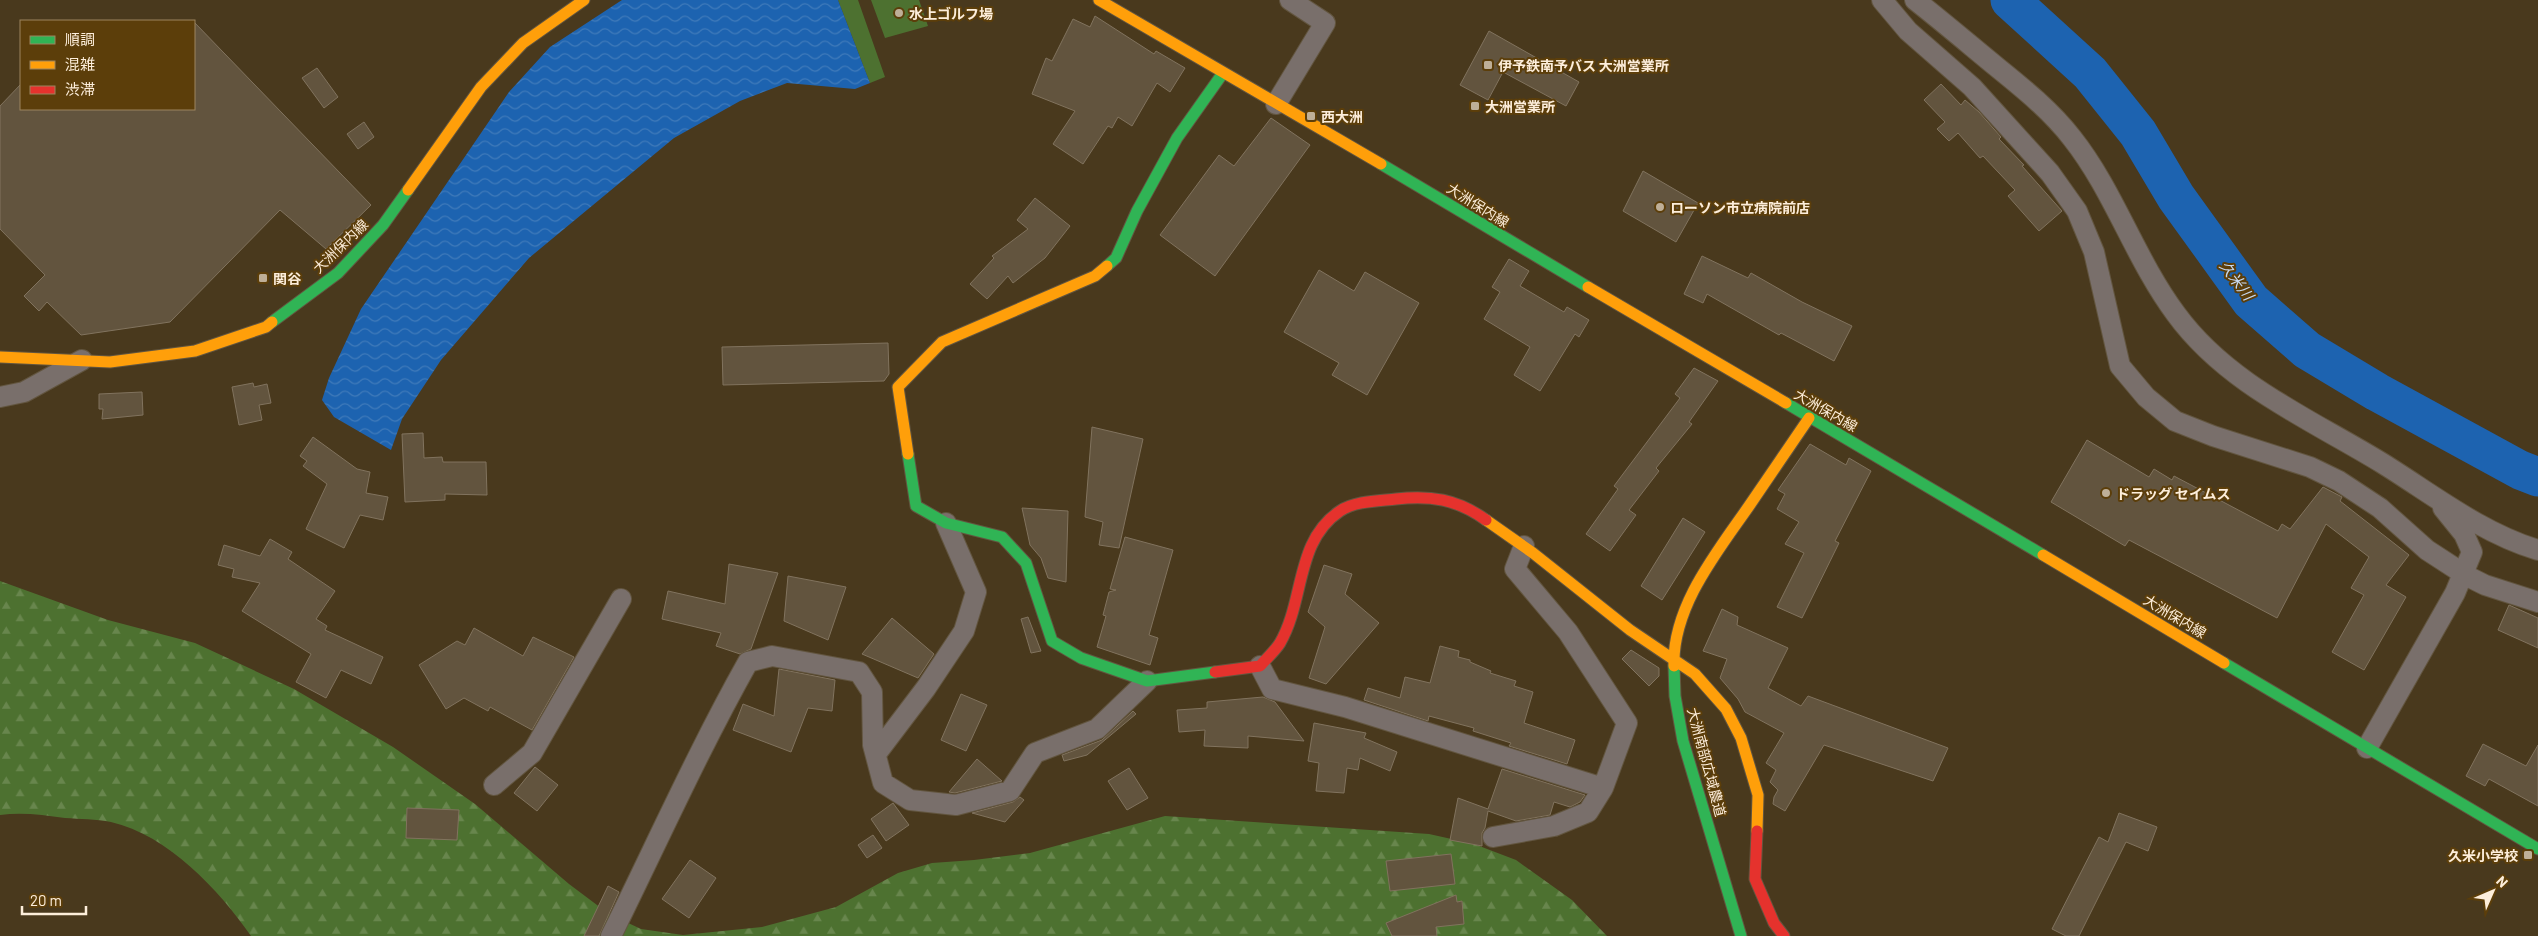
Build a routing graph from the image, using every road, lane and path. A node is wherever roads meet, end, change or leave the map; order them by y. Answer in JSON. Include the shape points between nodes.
{"nodes":[{"id":1,"x":584,"y":0,"type":"edge"},
{"id":2,"x":1099,"y":0,"type":"edge"},
{"id":3,"x":1290,"y":0,"type":"edge"},
{"id":4,"x":1882,"y":0,"type":"edge"},
{"id":5,"x":1915,"y":0,"type":"edge"},
{"id":6,"x":1223,"y":73,"type":"junction"},
{"id":7,"x":1276,"y":104,"type":"junction"},
{"id":8,"x":0,"y":357,"type":"edge"},
{"id":9,"x":82,"y":360,"type":"junction"},
{"id":10,"x":0,"y":397,"type":"edge"},
{"id":11,"x":1809,"y":418,"type":"junction"},
{"id":12,"x":2425,"y":491,"type":"junction"},
{"id":13,"x":946,"y":523,"type":"junction"},
{"id":14,"x":1524,"y":546,"type":"junction"},
{"id":15,"x":2538,"y":550,"type":"edge"},
{"id":16,"x":2463,"y":574,"type":"junction"},
{"id":17,"x":621,"y":599,"type":"dead end"},
{"id":18,"x":2538,"y":602,"type":"edge"},
{"id":19,"x":1674,"y":661,"type":"junction"},
{"id":20,"x":1260,"y":666,"type":"junction"},
{"id":21,"x":1147,"y":681,"type":"junction"},
{"id":22,"x":2367,"y":748,"type":"junction"},
{"id":23,"x":876,"y":754,"type":"junction"},
{"id":24,"x":494,"y":785,"type":"dead end"},
{"id":25,"x":1603,"y":788,"type":"junction"},
{"id":26,"x":1493,"y":837,"type":"dead end"},
{"id":27,"x":2538,"y":849,"type":"edge"},
{"id":28,"x":611,"y":936,"type":"edge"},
{"id":29,"x":1741,"y":936,"type":"edge"},
{"id":30,"x":1784,"y":936,"type":"edge"}],
"edges":[{"from":1,"to":9,"type":"street","name":"大洲保内線","via":[[523,43],[481,87],[383,225],[338,273],[266,327],[195,351],[110,362]]},
{"from":2,"to":6,"type":"street","name":"大洲保内線"},
{"from":3,"to":7,"type":"street","via":[[1325,23]]},
{"from":4,"to":16,"type":"street","via":[[1908,31],[1972,87],[2050,173],[2077,211],[2094,252],[2120,366],[2146,397],[2175,420],[2310,467],[2339,481],[2380,508],[2427,550]]},
{"from":5,"to":12,"type":"street","via":[[2036,100],[2072,138],[2176,315],[2216,357],[2262,393]]},
{"from":6,"to":7,"type":"street","name":"大洲保内線"},
{"from":6,"to":13,"type":"street","via":[[1177,138],[1137,211],[1116,258],[1095,276],[942,342],[898,387],[916,506]]},
{"from":7,"to":11,"type":"street","name":"大洲保内線"},
{"from":8,"to":9,"type":"street","name":"大洲保内線"},
{"from":9,"to":10,"type":"street","via":[[24,392]]},
{"from":11,"to":19,"type":"street","name":"大洲南部広域農道","via":[[1697,587],[1681,623]]},
{"from":11,"to":22,"type":"street","name":"大洲保内線"},
{"from":12,"to":15,"type":"street","via":[[2482,527]]},
{"from":12,"to":16,"type":"street","via":[[2464,534],[2472,552]]},
{"from":13,"to":21,"type":"street","via":[[1002,538],[1026,563],[1052,640],[1081,658]]},
{"from":13,"to":23,"type":"street","via":[[976,592],[964,631]]},
{"from":14,"to":19,"type":"street"},
{"from":14,"to":20,"type":"street","via":[[1469,508],[1442,498],[1419,496],[1365,502],[1341,510],[1318,531],[1308,551],[1296,601],[1280,643]]},
{"from":14,"to":25,"type":"street","via":[[1515,569],[1568,632],[1627,723]]},
{"from":16,"to":18,"type":"street","via":[[2485,585]]},
{"from":16,"to":22,"type":"street"},
{"from":17,"to":24,"type":"street","via":[[532,753]]},
{"from":19,"to":29,"type":"street","name":"大洲南部広域農道","via":[[1675,696],[1683,741]]},
{"from":19,"to":30,"type":"street","via":[[1695,674],[1726,710],[1740,738],[1758,795],[1754,879],[1774,923]]},
{"from":20,"to":21,"type":"street"},
{"from":20,"to":25,"type":"street","via":[[1272,689],[1345,707]]},
{"from":21,"to":23,"type":"street","via":[[1097,730],[1035,753],[1010,791],[956,806],[910,800],[883,783]]},
{"from":22,"to":27,"type":"street","name":"大洲保内線"},
{"from":23,"to":28,"type":"street","via":[[872,692],[859,672],[772,656],[748,662],[710,731]]},
{"from":25,"to":26,"type":"street","via":[[1588,812],[1554,826]]}]}
